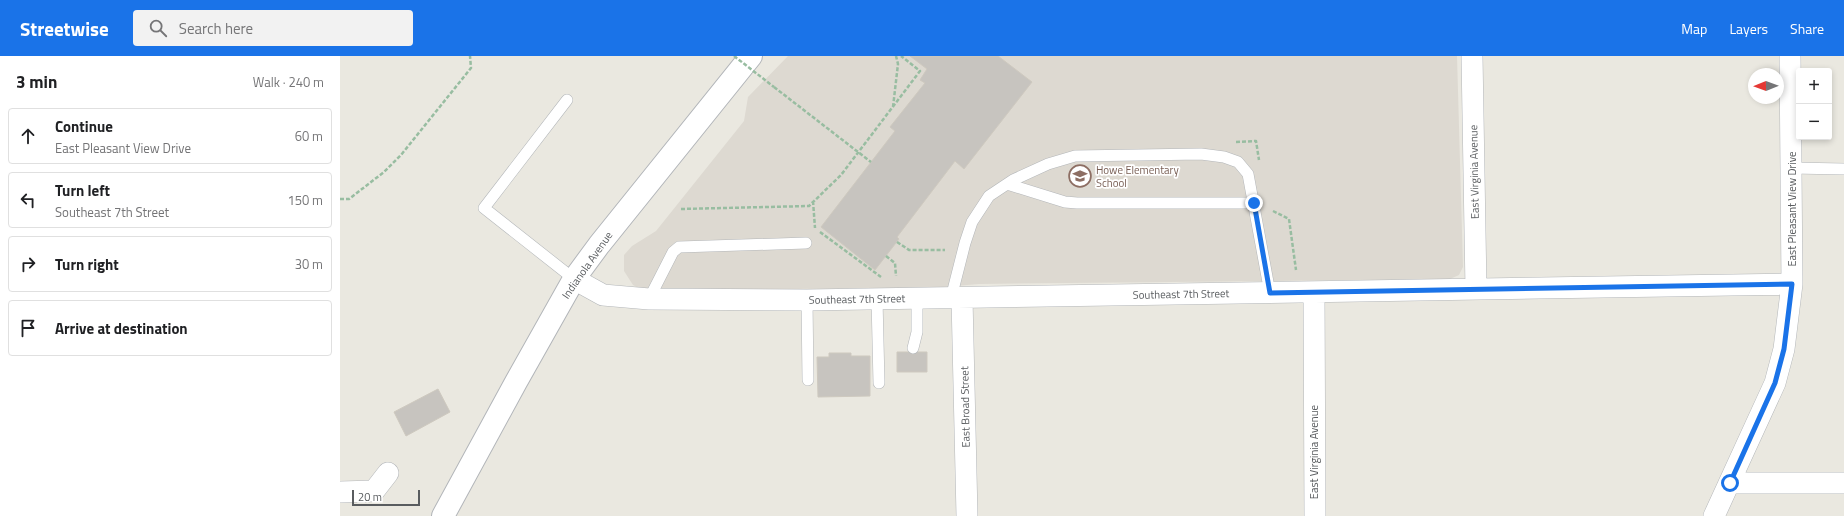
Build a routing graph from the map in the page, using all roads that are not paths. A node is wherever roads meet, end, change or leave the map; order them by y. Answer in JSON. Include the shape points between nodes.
{"nodes":[{"id":1,"x":751,"y":56,"type":"edge"},
{"id":2,"x":1472,"y":56,"type":"edge"},
{"id":3,"x":1790,"y":56,"type":"edge"},
{"id":4,"x":567,"y":100,"type":"dead end"},
{"id":5,"x":1792,"y":168,"type":"junction"},
{"id":6,"x":1844,"y":169,"type":"edge"},
{"id":7,"x":1006,"y":184,"type":"junction"},
{"id":8,"x":1254,"y":203,"type":"junction"},
{"id":9,"x":806,"y":243,"type":"dead end"},
{"id":10,"x":574,"y":279,"type":"junction"},
{"id":11,"x":1792,"y":284,"type":"junction"},
{"id":12,"x":1476,"y":289,"type":"junction"},
{"id":13,"x":1314,"y":292,"type":"junction"},
{"id":14,"x":1270,"y":293,"type":"junction"},
{"id":15,"x":916,"y":298,"type":"junction"},
{"id":16,"x":957,"y":298,"type":"junction"},
{"id":17,"x":649,"y":299,"type":"junction"},
{"id":18,"x":877,"y":299,"type":"junction"},
{"id":19,"x":807,"y":300,"type":"junction"},
{"id":20,"x":913,"y":348,"type":"dead end"},
{"id":21,"x":808,"y":380,"type":"dead end"},
{"id":22,"x":879,"y":383,"type":"dead end"},
{"id":23,"x":388,"y":473,"type":"dead end"},
{"id":24,"x":1730,"y":483,"type":"junction"},
{"id":25,"x":1844,"y":483,"type":"edge"},
{"id":26,"x":340,"y":492,"type":"edge"},
{"id":27,"x":443,"y":516,"type":"edge"},
{"id":28,"x":967,"y":516,"type":"edge"},
{"id":29,"x":1315,"y":516,"type":"edge"},
{"id":30,"x":1714,"y":516,"type":"edge"}],
"edges":[{"from":1,"to":10,"type":"main road","name":"Indianola Avenue"},
{"from":2,"to":12,"type":"street","name":"East Virginia Avenue"},
{"from":3,"to":5,"type":"street","name":"East Pleasant View Drive"},
{"from":4,"to":10,"type":"lane","via":[[484,208]]},
{"from":5,"to":6,"type":"lane"},
{"from":5,"to":11,"type":"street","name":"East Pleasant View Drive"},
{"from":7,"to":8,"type":"lane","via":[[1065,202],[1077,203]]},
{"from":7,"to":8,"type":"lane","via":[[1048,164],[1074,156],[1201,154],[1224,156],[1238,162],[1248,174]]},
{"from":7,"to":16,"type":"lane","via":[[989,196],[972,222],[965,243]]},
{"from":8,"to":14,"type":"lane"},
{"from":9,"to":17,"type":"lane","via":[[679,247],[673,252]]},
{"from":10,"to":17,"type":"street","name":"Southeast 7th Street","via":[[604,295]]},
{"from":10,"to":27,"type":"main road","name":"Indianola Avenue"},
{"from":11,"to":12,"type":"street","name":"Southeast 7th Street"},
{"from":11,"to":24,"type":"street","name":"East Pleasant View Drive","via":[[1784,349],[1775,383]]},
{"from":12,"to":13,"type":"street","name":"Southeast 7th Street"},
{"from":13,"to":14,"type":"street","name":"Southeast 7th Street"},
{"from":13,"to":29,"type":"street","name":"East Virginia Avenue"},
{"from":14,"to":16,"type":"street","name":"Southeast 7th Street"},
{"from":15,"to":16,"type":"street","name":"Southeast 7th Street"},
{"from":15,"to":18,"type":"street","name":"Southeast 7th Street"},
{"from":15,"to":20,"type":"lane","via":[[917,332]]},
{"from":16,"to":28,"type":"street","name":"East Broad Street"},
{"from":17,"to":19,"type":"street","name":"Southeast 7th Street"},
{"from":18,"to":19,"type":"street","name":"Southeast 7th Street"},
{"from":18,"to":22,"type":"lane"},
{"from":19,"to":21,"type":"lane"},
{"from":23,"to":26,"type":"street","via":[[374,491]]},
{"from":24,"to":25,"type":"street"},
{"from":24,"to":30,"type":"street","name":"East Pleasant View Drive"}]}
